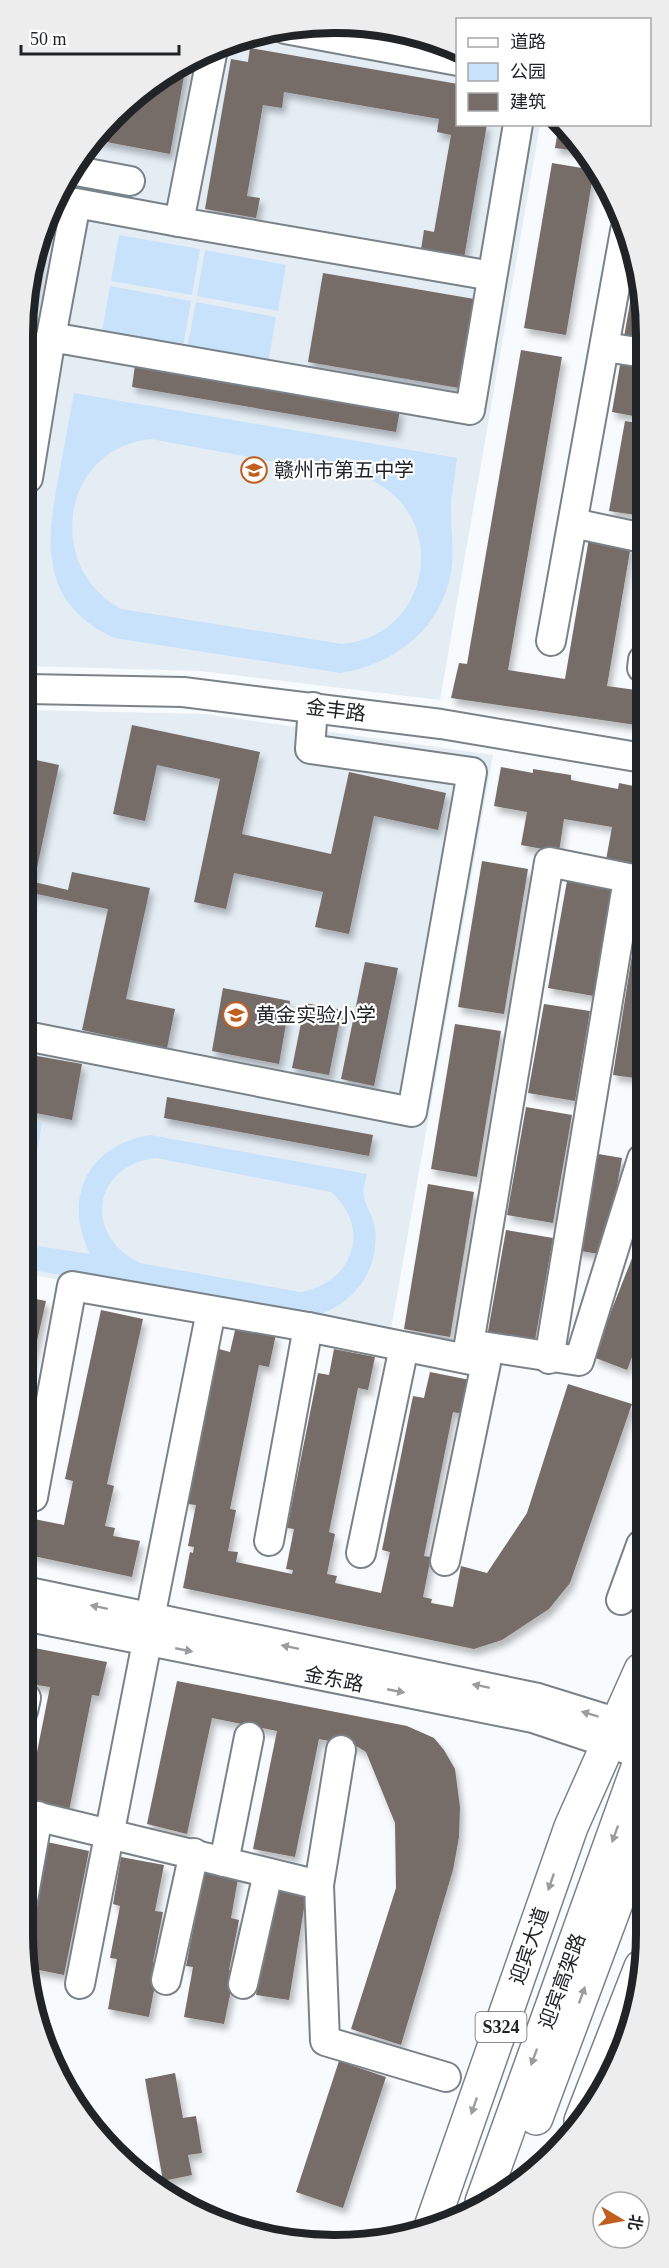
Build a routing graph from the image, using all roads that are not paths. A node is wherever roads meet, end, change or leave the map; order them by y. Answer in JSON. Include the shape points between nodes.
{"nodes":[{"id":1,"x":316,"y":34,"type":"edge"},
{"id":2,"x":211,"y":60,"type":"edge"},
{"id":3,"x":456,"y":61,"type":"edge"},
{"id":4,"x":518,"y":126,"type":"edge"},
{"id":5,"x":81,"y":172,"type":"edge"},
{"id":6,"x":130,"y":181,"type":"dead end"},
{"id":7,"x":179,"y":222,"type":"junction"},
{"id":8,"x":622,"y":245,"type":"edge"},
{"id":9,"x":492,"y":276,"type":"junction"},
{"id":10,"x":51,"y":337,"type":"junction"},
{"id":11,"x":604,"y":347,"type":"junction"},
{"id":12,"x":636,"y":352,"type":"edge"},
{"id":13,"x":33,"y":447,"type":"edge"},
{"id":14,"x":573,"y":524,"type":"junction"},
{"id":15,"x":636,"y":537,"type":"edge"},
{"id":16,"x":551,"y":641,"type":"dead end"},
{"id":17,"x":33,"y":689,"type":"edge"},
{"id":18,"x":313,"y":707,"type":"junction"},
{"id":19,"x":636,"y":757,"type":"edge"},
{"id":20,"x":635,"y":880,"type":"edge"},
{"id":21,"x":33,"y":1037,"type":"edge"},
{"id":22,"x":636,"y":1178,"type":"edge"},
{"id":23,"x":211,"y":1311,"type":"junction"},
{"id":24,"x":308,"y":1328,"type":"junction"},
{"id":25,"x":404,"y":1347,"type":"junction"},
{"id":26,"x":549,"y":1359,"type":"junction"},
{"id":27,"x":33,"y":1497,"type":"dead end"},
{"id":28,"x":269,"y":1540,"type":"dead end"},
{"id":29,"x":361,"y":1553,"type":"dead end"},
{"id":30,"x":636,"y":1559,"type":"edge"},
{"id":31,"x":445,"y":1561,"type":"dead end"},
{"id":32,"x":33,"y":1594,"type":"edge"},
{"id":33,"x":621,"y":1600,"type":"dead end"},
{"id":34,"x":33,"y":1617,"type":"edge"},
{"id":35,"x":148,"y":1630,"type":"junction"},
{"id":36,"x":636,"y":1687,"type":"edge"},
{"id":37,"x":622,"y":1732,"type":"edge"},
{"id":38,"x":249,"y":1737,"type":"dead end"},
{"id":39,"x":636,"y":1748,"type":"edge"},
{"id":40,"x":341,"y":1750,"type":"dead end"},
{"id":41,"x":636,"y":1773,"type":"edge"},
{"id":42,"x":33,"y":1815,"type":"edge"},
{"id":43,"x":110,"y":1834,"type":"junction"},
{"id":44,"x":636,"y":1850,"type":"edge"},
{"id":45,"x":194,"y":1853,"type":"junction"},
{"id":46,"x":224,"y":1862,"type":"junction"},
{"id":47,"x":267,"y":1873,"type":"junction"},
{"id":48,"x":319,"y":1885,"type":"junction"},
{"id":49,"x":166,"y":1980,"type":"dead end"},
{"id":50,"x":80,"y":1984,"type":"dead end"},
{"id":51,"x":243,"y":1984,"type":"dead end"},
{"id":52,"x":629,"y":1999,"type":"edge"},
{"id":53,"x":446,"y":2077,"type":"dead end"},
{"id":54,"x":595,"y":2086,"type":"edge"},
{"id":55,"x":516,"y":2174,"type":"edge"},
{"id":56,"x":484,"y":2195,"type":"edge"},
{"id":57,"x":434,"y":2218,"type":"edge"}],
"edges":[{"from":1,"to":3,"type":"street"},
{"from":2,"to":7,"type":"street"},
{"from":4,"to":9,"type":"street"},
{"from":5,"to":6,"type":"street"},
{"from":7,"to":9,"type":"street"},
{"from":7,"to":10,"type":"street","via":[[76,203]]},
{"from":8,"to":11,"type":"street"},
{"from":9,"to":10,"type":"street","via":[[470,410]]},
{"from":10,"to":13,"type":"street"},
{"from":11,"to":12,"type":"street"},
{"from":11,"to":14,"type":"street"},
{"from":14,"to":15,"type":"street"},
{"from":14,"to":16,"type":"street"},
{"from":17,"to":18,"type":"street","name":"金丰路","via":[[183,692]]},
{"from":18,"to":19,"type":"street","name":"金丰路"},
{"from":18,"to":21,"type":"street","via":[[310,748],[472,772],[412,1112]]},
{"from":20,"to":26,"type":"street"},
{"from":20,"to":26,"type":"street","via":[[549,862],[468,1344]]},
{"from":22,"to":26,"type":"street","via":[[579,1361]]},
{"from":23,"to":24,"type":"street"},
{"from":23,"to":27,"type":"street","via":[[72,1286]]},
{"from":23,"to":35,"type":"street"},
{"from":24,"to":25,"type":"street"},
{"from":24,"to":28,"type":"street"},
{"from":25,"to":29,"type":"street"},
{"from":25,"to":31,"type":"street","via":[[486,1364]]},
{"from":30,"to":33,"type":"street"},
{"from":35,"to":32,"type":"street","name":"金东路","one_way":true},
{"from":34,"to":35,"type":"street","name":"金东路"},
{"from":35,"to":37,"type":"street","name":"金东路","via":[[538,1698]]},
{"from":35,"to":43,"type":"street"},
{"from":36,"to":37,"type":"main road","name":"迎宾大道","number":"S324"},
{"from":37,"to":39,"type":"street","name":"金东路"},
{"from":37,"to":57,"type":"main road","name":"迎宾大道","number":"S324","one_way":true,"via":[[571,1827]]},
{"from":38,"to":46,"type":"street"},
{"from":40,"to":48,"type":"street"},
{"from":41,"to":56,"type":"main road","name":"迎宾高架路","one_way":true},
{"from":42,"to":43,"type":"street"},
{"from":43,"to":45,"type":"street"},
{"from":43,"to":50,"type":"street"},
{"from":55,"to":44,"type":"main road","name":"迎宾高架路","one_way":true},
{"from":45,"to":46,"type":"street"},
{"from":45,"to":49,"type":"street"},
{"from":46,"to":47,"type":"street"},
{"from":47,"to":48,"type":"street"},
{"from":47,"to":51,"type":"street"},
{"from":48,"to":53,"type":"street","via":[[325,2041]]},
{"from":52,"to":54,"type":"main road"}]}
